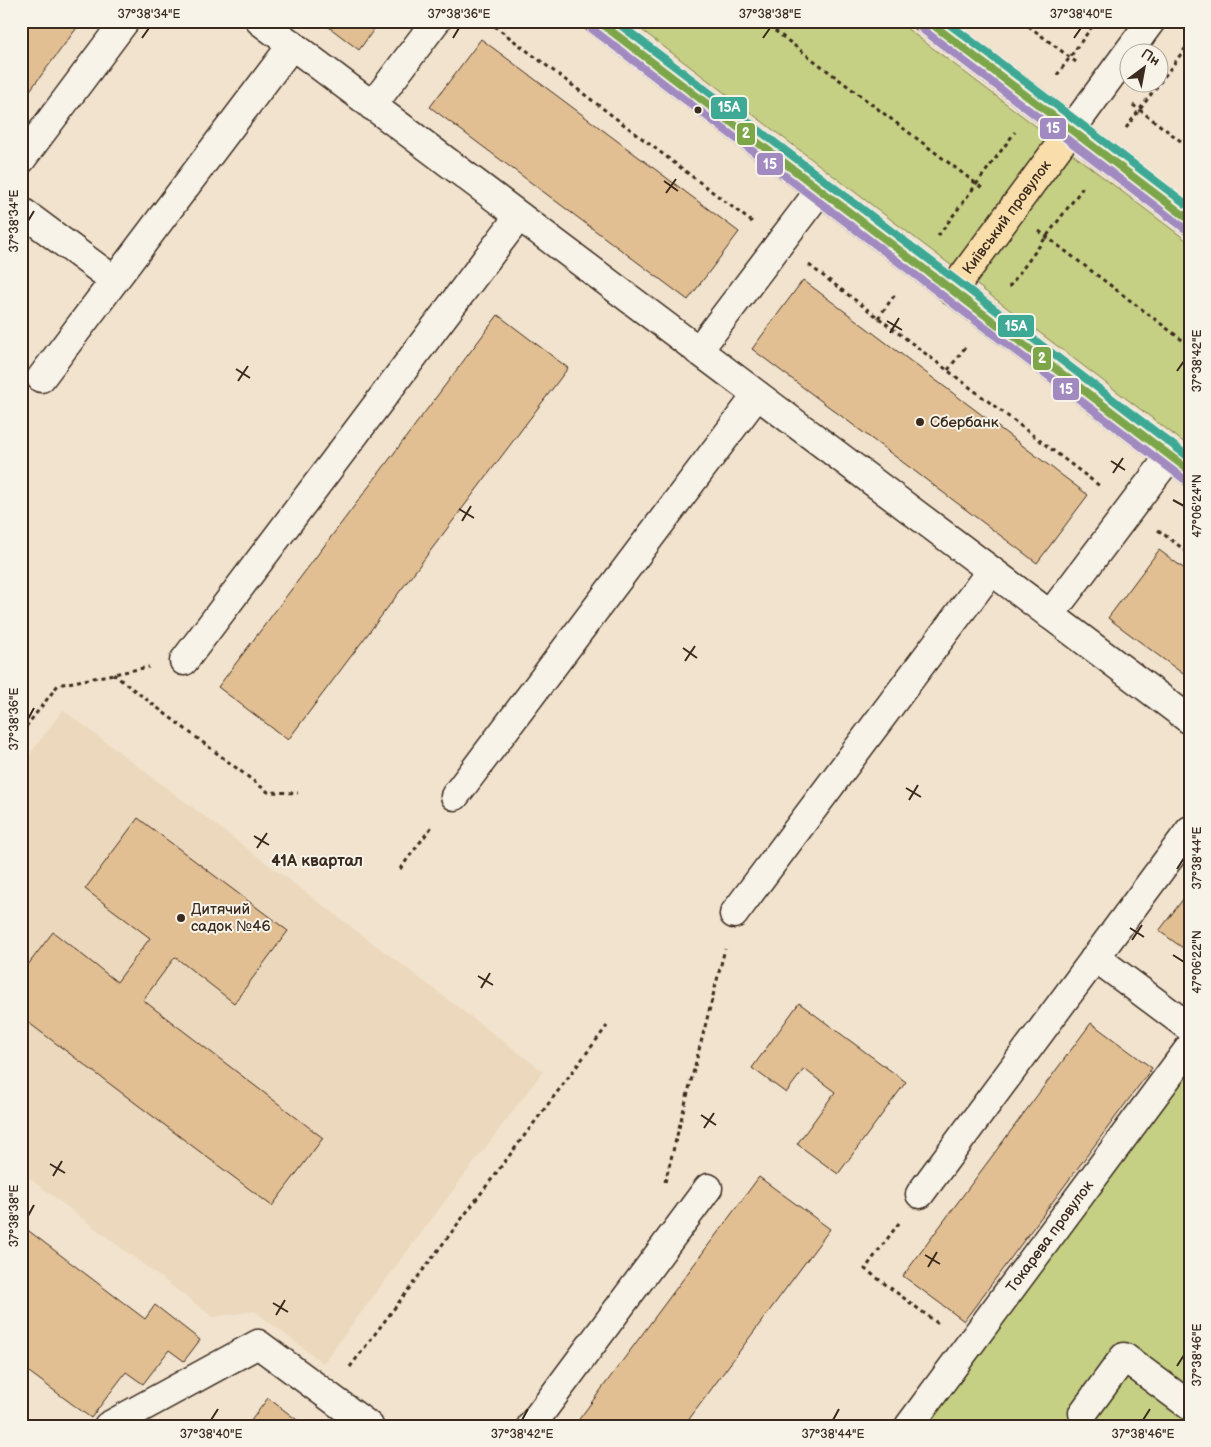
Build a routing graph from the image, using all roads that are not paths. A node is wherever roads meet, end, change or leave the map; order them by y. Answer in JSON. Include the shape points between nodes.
{"nodes":[{"id":1,"x":125,"y":21,"type":"edge"},
{"id":2,"x":260,"y":21,"type":"edge"},
{"id":3,"x":436,"y":21,"type":"edge"},
{"id":4,"x":598,"y":21,"type":"edge"},
{"id":5,"x":928,"y":21,"type":"edge"},
{"id":6,"x":1151,"y":21,"type":"edge"},
{"id":7,"x":292,"y":45,"type":"junction"},
{"id":8,"x":372,"y":106,"type":"junction"},
{"id":9,"x":1071,"y":130,"type":"junction"},
{"id":10,"x":24,"y":149,"type":"edge"},
{"id":11,"x":820,"y":190,"type":"junction"},
{"id":12,"x":21,"y":210,"type":"edge"},
{"id":13,"x":519,"y":216,"type":"junction"},
{"id":14,"x":1190,"y":220,"type":"edge"},
{"id":15,"x":114,"y":280,"type":"junction"},
{"id":16,"x":952,"y":291,"type":"junction"},
{"id":17,"x":698,"y":351,"type":"junction"},
{"id":18,"x":41,"y":378,"type":"dead end"},
{"id":19,"x":757,"y":395,"type":"junction"},
{"id":20,"x":1180,"y":463,"type":"edge"},
{"id":21,"x":992,"y":571,"type":"junction"},
{"id":22,"x":1050,"y":615,"type":"junction"},
{"id":23,"x":184,"y":661,"type":"road end"},
{"id":24,"x":1190,"y":720,"type":"edge"},
{"id":25,"x":455,"y":796,"type":"road end"},
{"id":26,"x":1190,"y":830,"type":"edge"},
{"id":27,"x":734,"y":914,"type":"road end"},
{"id":28,"x":1095,"y":957,"type":"junction"},
{"id":29,"x":1190,"y":1028,"type":"edge"},
{"id":30,"x":1190,"y":1047,"type":"edge"},
{"id":31,"x":708,"y":1188,"type":"dead end"},
{"id":32,"x":920,"y":1194,"type":"road end"},
{"id":33,"x":1190,"y":1406,"type":"edge"},
{"id":34,"x":1082,"y":1413,"type":"dead end"},
{"id":35,"x":108,"y":1426,"type":"edge"},
{"id":36,"x":369,"y":1426,"type":"edge"},
{"id":37,"x":531,"y":1426,"type":"edge"},
{"id":38,"x":909,"y":1426,"type":"edge"}],
"edges":[{"from":1,"to":10,"type":"street"},
{"from":2,"to":7,"type":"street"},
{"from":3,"to":8,"type":"street"},
{"from":4,"to":11,"type":"main road"},
{"from":5,"to":9,"type":"main road"},
{"from":6,"to":9,"type":"street","name":"Київський провулок"},
{"from":7,"to":8,"type":"street"},
{"from":7,"to":15,"type":"street"},
{"from":8,"to":13,"type":"street"},
{"from":9,"to":14,"type":"main road"},
{"from":9,"to":16,"type":"main road","name":"Київський провулок"},
{"from":11,"to":16,"type":"main road"},
{"from":11,"to":17,"type":"street"},
{"from":12,"to":15,"type":"street"},
{"from":13,"to":17,"type":"street"},
{"from":13,"to":23,"type":"street"},
{"from":15,"to":18,"type":"street"},
{"from":16,"to":20,"type":"main road"},
{"from":17,"to":19,"type":"street"},
{"from":19,"to":21,"type":"street"},
{"from":19,"to":25,"type":"street"},
{"from":20,"to":22,"type":"street","via":[[1130,509]]},
{"from":21,"to":22,"type":"street"},
{"from":21,"to":27,"type":"street"},
{"from":22,"to":24,"type":"street"},
{"from":26,"to":28,"type":"street"},
{"from":28,"to":29,"type":"street"},
{"from":28,"to":32,"type":"street"},
{"from":30,"to":38,"type":"street","name":"Токарева провулок"},
{"from":31,"to":37,"type":"street"},
{"from":33,"to":34,"type":"street","via":[[1124,1357]]},
{"from":35,"to":36,"type":"street","via":[[258,1344]]}]}
